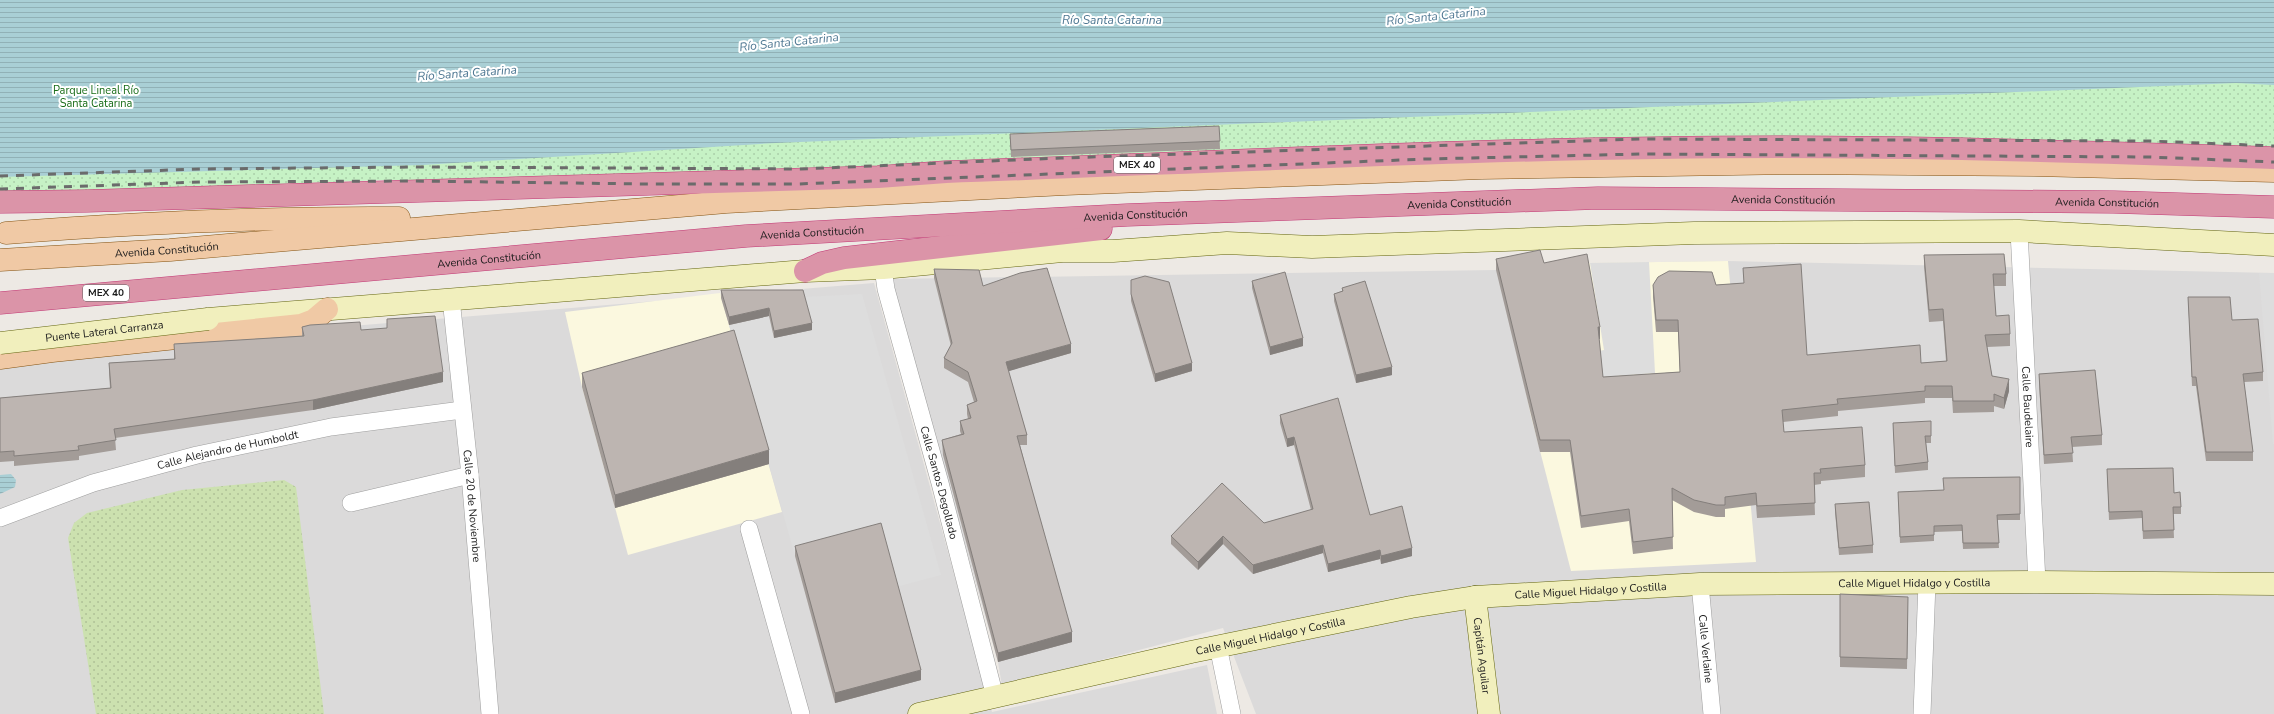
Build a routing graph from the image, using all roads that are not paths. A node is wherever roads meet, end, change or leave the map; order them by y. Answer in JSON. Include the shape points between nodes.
{"nodes":[{"id":1,"x":2274,"y":158,"type":"edge"},
{"id":2,"x":2274,"y":171,"type":"edge"},
{"id":3,"x":0,"y":202,"type":"edge"},
{"id":4,"x":2274,"y":207,"type":"edge"},
{"id":5,"x":1127,"y":215,"type":"junction"},
{"id":6,"x":537,"y":218,"type":"junction"},
{"id":7,"x":2019,"y":231,"type":"junction"},
{"id":8,"x":6,"y":232,"type":"dead end"},
{"id":9,"x":2274,"y":245,"type":"edge"},
{"id":10,"x":0,"y":260,"type":"edge"},
{"id":11,"x":883,"y":268,"type":"junction"},
{"id":12,"x":804,"y":271,"type":"junction"},
{"id":13,"x":451,"y":299,"type":"junction"},
{"id":14,"x":0,"y":303,"type":"edge"},
{"id":15,"x":327,"y":309,"type":"junction"},
{"id":16,"x":0,"y":342,"type":"edge"},
{"id":17,"x":28,"y":354,"type":"junction"},
{"id":18,"x":0,"y":358,"type":"edge"},
{"id":19,"x":462,"y":410,"type":"junction"},
{"id":20,"x":470,"y":475,"type":"junction"},
{"id":21,"x":351,"y":503,"type":"dead end"},
{"id":22,"x":0,"y":518,"type":"edge"},
{"id":23,"x":749,"y":529,"type":"dead end"},
{"id":24,"x":2038,"y":582,"type":"junction"},
{"id":25,"x":1927,"y":583,"type":"junction"},
{"id":26,"x":1700,"y":584,"type":"junction"},
{"id":27,"x":2274,"y":584,"type":"edge"},
{"id":28,"x":1475,"y":597,"type":"junction"},
{"id":29,"x":1218,"y":646,"type":"junction"},
{"id":30,"x":995,"y":697,"type":"junction"},
{"id":31,"x":490,"y":714,"type":"edge"},
{"id":32,"x":801,"y":714,"type":"edge"},
{"id":33,"x":918,"y":714,"type":"edge"},
{"id":34,"x":1232,"y":714,"type":"edge"},
{"id":35,"x":1488,"y":714,"type":"edge"},
{"id":36,"x":1712,"y":714,"type":"edge"},
{"id":37,"x":1922,"y":714,"type":"edge"}],
"edges":[{"from":1,"to":3,"type":"highway","number":"MEX 40","via":[[1777,147],[1430,154],[946,172],[878,177]]},
{"from":2,"to":6,"type":"main road","name":"Avenida Constitución","via":[[1789,162],[1481,168],[1057,184],[726,202]]},
{"from":4,"to":5,"type":"highway","name":"Avenida Constitución","number":"MEX 40","via":[[2114,202],[1598,198]]},
{"from":5,"to":12,"type":"highway","via":[[1109,226],[1086,232],[858,256],[832,260]]},
{"from":5,"to":14,"type":"highway","name":"Avenida Constitución","number":"MEX 40","via":[[746,236]]},
{"from":6,"to":8,"type":"main road","via":[[341,218]]},
{"from":6,"to":10,"type":"main road","name":"Avenida Constitución","via":[[170,250]]},
{"from":7,"to":9,"type":"street"},
{"from":7,"to":11,"type":"street","via":[[1694,233],[1312,247],[1227,243],[1113,251],[1062,251]]},
{"from":7,"to":24,"type":"street","name":"Calle Baudelaire"},
{"from":11,"to":12,"type":"street"},
{"from":11,"to":30,"type":"street","name":"Calle Santos Degollado","via":[[886,289],[940,483]]},
{"from":12,"to":13,"type":"street"},
{"from":13,"to":15,"type":"street"},
{"from":13,"to":19,"type":"street","name":"Calle 20 de Noviembre"},
{"from":15,"to":16,"type":"street","name":"Puente Lateral Carranza","bridge":true},
{"from":15,"to":17,"type":"main road","via":[[314,320],[301,324]]},
{"from":16,"to":17,"type":"main road"},
{"from":17,"to":18,"type":"main road"},
{"from":19,"to":20,"type":"street","name":"Calle 20 de Noviembre"},
{"from":19,"to":22,"type":"street","name":"Calle Alejandro de Humboldt","via":[[331,427],[197,455],[93,483]]},
{"from":20,"to":21,"type":"street"},
{"from":20,"to":31,"type":"street","name":"Calle 20 de Noviembre"},
{"from":23,"to":32,"type":"street"},
{"from":24,"to":25,"type":"street","name":"Calle Miguel Hidalgo y Costilla"},
{"from":24,"to":27,"type":"street","name":"Calle Miguel Hidalgo y Costilla"},
{"from":25,"to":26,"type":"street","name":"Calle Miguel Hidalgo y Costilla"},
{"from":25,"to":37,"type":"street"},
{"from":26,"to":28,"type":"street","name":"Calle Miguel Hidalgo y Costilla"},
{"from":26,"to":36,"type":"street","name":"Calle Verlaine"},
{"from":28,"to":29,"type":"street","name":"Calle Miguel Hidalgo y Costilla","via":[[1410,607]]},
{"from":28,"to":35,"type":"street","name":"Capitán Aguilar"},
{"from":29,"to":30,"type":"street","name":"Calle Miguel Hidalgo y Costilla"},
{"from":29,"to":34,"type":"street"},
{"from":30,"to":33,"type":"street","name":"Calle Miguel Hidalgo y Costilla"}]}
